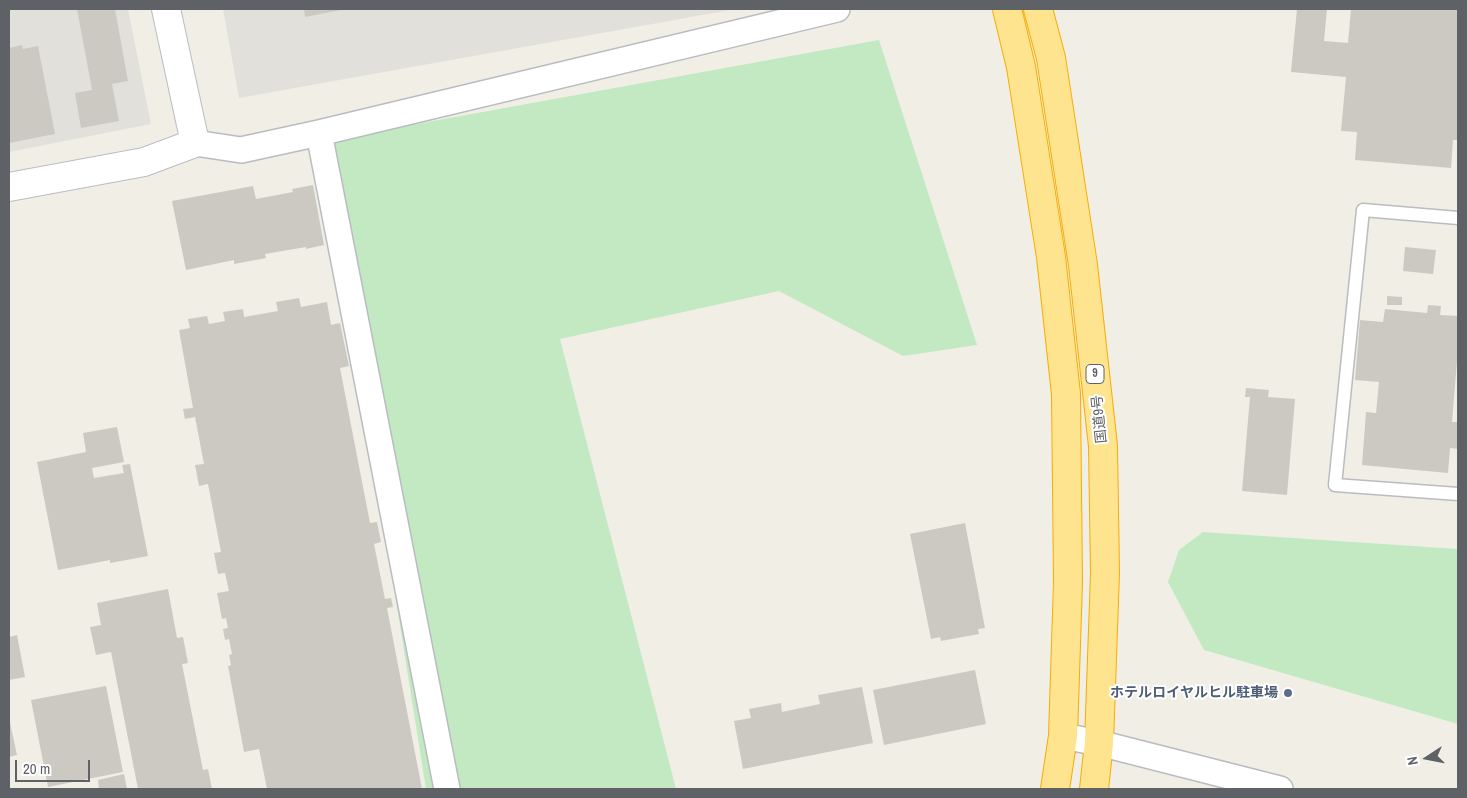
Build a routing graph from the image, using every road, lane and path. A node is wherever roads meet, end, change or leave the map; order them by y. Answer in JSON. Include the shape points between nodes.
{"nodes":[{"id":1,"x":166,"y":9,"type":"edge"},
{"id":2,"x":837,"y":9,"type":"edge"},
{"id":3,"x":1007,"y":9,"type":"edge"},
{"id":4,"x":1038,"y":9,"type":"edge"},
{"id":5,"x":319,"y":134,"type":"junction"},
{"id":6,"x":195,"y":143,"type":"junction"},
{"id":7,"x":9,"y":187,"type":"edge"},
{"id":8,"x":1458,"y":218,"type":"edge"},
{"id":9,"x":1458,"y":494,"type":"edge"},
{"id":10,"x":1063,"y":736,"type":"junction"},
{"id":11,"x":1099,"y":743,"type":"junction"},
{"id":12,"x":447,"y":789,"type":"edge"},
{"id":13,"x":1055,"y":789,"type":"edge"},
{"id":14,"x":1094,"y":789,"type":"edge"},
{"id":15,"x":1280,"y":789,"type":"edge"}],
"edges":[{"from":1,"to":6,"type":"street"},
{"from":2,"to":5,"type":"street"},
{"from":3,"to":10,"type":"highway","via":[[1022,67],[1051,257],[1066,394],[1068,582]]},
{"from":4,"to":11,"type":"highway","name":"国道9号","number":"9","via":[[1051,58],[1083,265],[1103,446],[1104,573]]},
{"from":5,"to":6,"type":"street","via":[[240,150]]},
{"from":5,"to":12,"type":"street"},
{"from":6,"to":7,"type":"street","via":[[144,162]]},
{"from":8,"to":9,"type":"lane","via":[[1363,210],[1334,485]]},
{"from":10,"to":11,"type":"street"},
{"from":10,"to":13,"type":"highway"},
{"from":11,"to":14,"type":"highway","number":"9"},
{"from":11,"to":15,"type":"street"}]}
